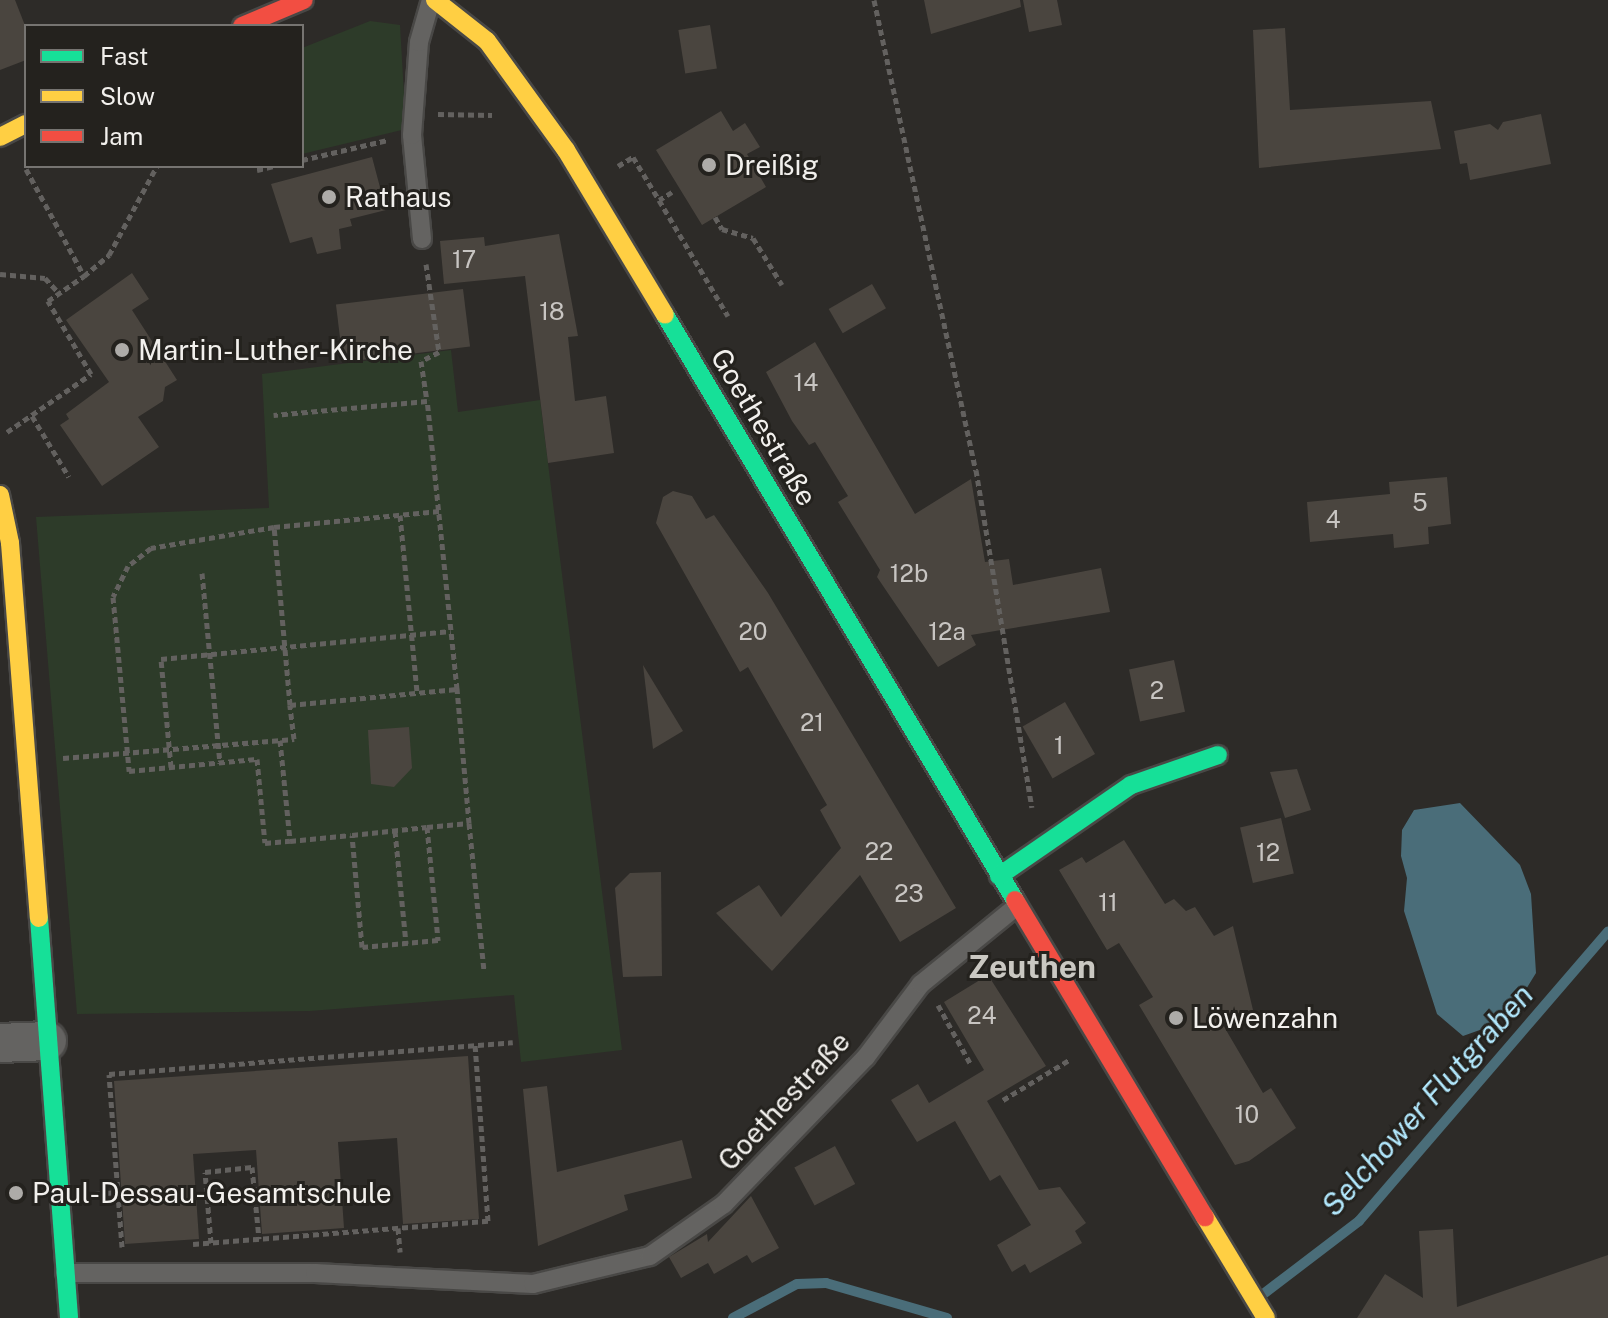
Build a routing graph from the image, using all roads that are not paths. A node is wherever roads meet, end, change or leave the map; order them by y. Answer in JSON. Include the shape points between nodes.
{"nodes":[{"id":1,"x":304,"y":0,"type":"edge"},
{"id":2,"x":433,"y":0,"type":"edge"},
{"id":3,"x":247,"y":24,"type":"edge"},
{"id":4,"x":24,"y":125,"type":"edge"},
{"id":5,"x":0,"y":137,"type":"edge"},
{"id":6,"x":422,"y":239,"type":"road end"},
{"id":7,"x":0,"y":495,"type":"edge"},
{"id":8,"x":1218,"y":755,"type":"dead end"},
{"id":9,"x":999,"y":876,"type":"junction"},
{"id":10,"x":1017,"y":906,"type":"junction"},
{"id":11,"x":47,"y":1041,"type":"junction"},
{"id":12,"x":0,"y":1043,"type":"edge"},
{"id":13,"x":65,"y":1273,"type":"junction"},
{"id":14,"x":69,"y":1318,"type":"edge"},
{"id":15,"x":1266,"y":1318,"type":"edge"}],
"edges":[{"from":1,"to":3,"type":"main road"},
{"from":2,"to":6,"type":"lane","via":[[419,42],[413,126]]},
{"from":2,"to":9,"type":"main road","name":"Goethestraße","via":[[487,41],[566,150]]},
{"from":4,"to":5,"type":"main road"},
{"from":7,"to":11,"type":"main road","via":[[10,543]]},
{"from":8,"to":9,"type":"main road","via":[[1131,785]]},
{"from":9,"to":10,"type":"main road","name":"Goethestraße"},
{"from":10,"to":13,"type":"lane","name":"Goethestraße","via":[[921,984],[866,1057],[724,1204],[650,1256],[557,1282]]},
{"from":10,"to":15,"type":"main road","name":"Goethestraße"},
{"from":11,"to":12,"type":"street"},
{"from":11,"to":13,"type":"main road"},
{"from":13,"to":14,"type":"main road"}]}
